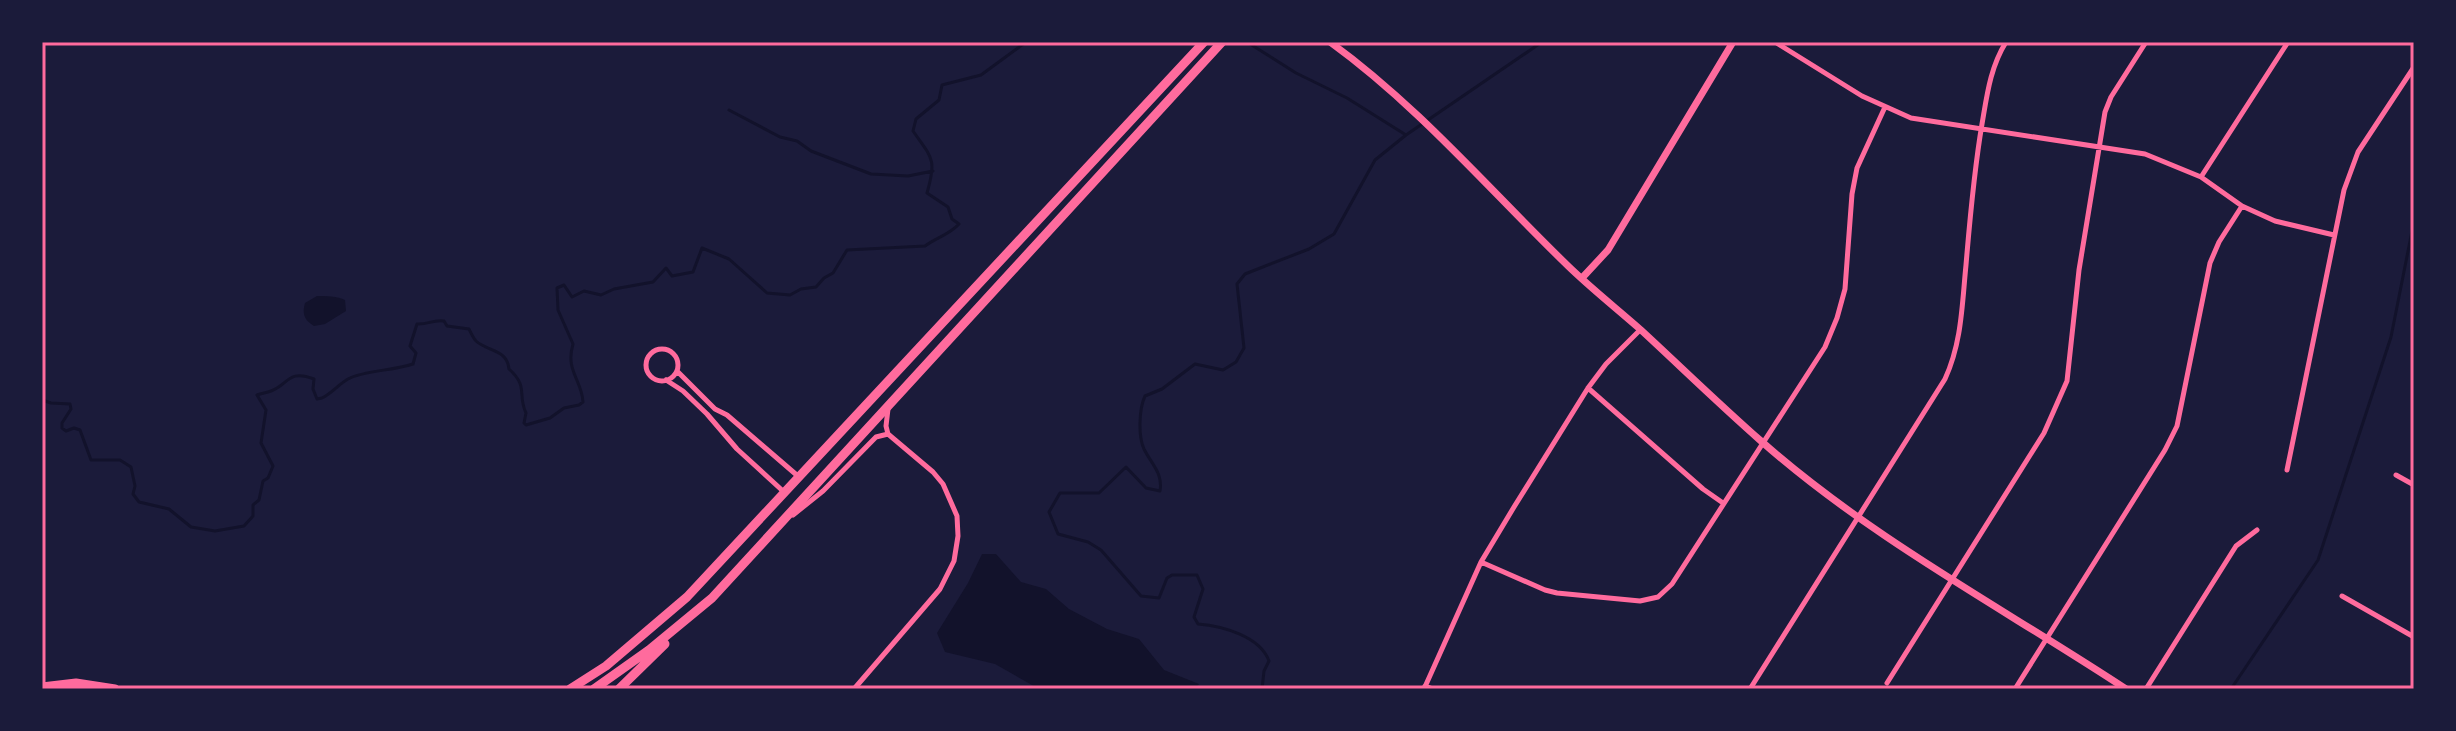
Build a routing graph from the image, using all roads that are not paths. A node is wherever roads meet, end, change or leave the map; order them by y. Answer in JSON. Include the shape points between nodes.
{"nodes":[{"id":1,"x":1204,"y":42,"type":"edge"},
{"id":2,"x":1222,"y":42,"type":"edge"},
{"id":3,"x":1330,"y":42,"type":"edge"},
{"id":4,"x":1733,"y":42,"type":"edge"},
{"id":5,"x":1775,"y":42,"type":"edge"},
{"id":6,"x":2006,"y":42,"type":"edge"},
{"id":7,"x":2146,"y":42,"type":"edge"},
{"id":8,"x":2288,"y":42,"type":"edge"},
{"id":9,"x":2414,"y":67,"type":"edge"},
{"id":10,"x":1885,"y":107,"type":"junction"},
{"id":11,"x":1981,"y":130,"type":"junction"},
{"id":12,"x":2099,"y":147,"type":"junction"},
{"id":13,"x":2201,"y":177,"type":"junction"},
{"id":14,"x":2242,"y":206,"type":"junction"},
{"id":15,"x":2334,"y":235,"type":"junction"},
{"id":16,"x":1582,"y":278,"type":"junction"},
{"id":17,"x":1640,"y":330,"type":"junction"},
{"id":18,"x":677,"y":371,"type":"junction"},
{"id":19,"x":666,"y":380,"type":"junction"},
{"id":20,"x":1588,"y":388,"type":"junction"},
{"id":21,"x":888,"y":409,"type":"junction"},
{"id":22,"x":888,"y":434,"type":"junction"},
{"id":23,"x":1762,"y":442,"type":"junction"},
{"id":24,"x":2287,"y":470,"type":"dead end"},
{"id":25,"x":2396,"y":475,"type":"dead end"},
{"id":26,"x":800,"y":478,"type":"junction"},
{"id":27,"x":2414,"y":485,"type":"edge"},
{"id":28,"x":785,"y":493,"type":"junction"},
{"id":29,"x":1723,"y":503,"type":"junction"},
{"id":30,"x":1857,"y":519,"type":"junction"},
{"id":31,"x":784,"y":522,"type":"junction"},
{"id":32,"x":2257,"y":530,"type":"dead end"},
{"id":33,"x":1481,"y":562,"type":"junction"},
{"id":34,"x":1952,"y":580,"type":"junction"},
{"id":35,"x":2342,"y":596,"type":"dead end"},
{"id":36,"x":712,"y":598,"type":"junction"},
{"id":37,"x":2047,"y":637,"type":"junction"},
{"id":38,"x":2414,"y":637,"type":"edge"},
{"id":39,"x":1887,"y":683,"type":"dead end"},
{"id":40,"x":42,"y":687,"type":"edge"},
{"id":41,"x":1424,"y":687,"type":"edge"},
{"id":42,"x":115,"y":689,"type":"edge"},
{"id":43,"x":570,"y":689,"type":"edge"},
{"id":44,"x":594,"y":689,"type":"edge"},
{"id":45,"x":619,"y":689,"type":"edge"},
{"id":46,"x":854,"y":689,"type":"edge"},
{"id":47,"x":1433,"y":689,"type":"edge"},
{"id":48,"x":1750,"y":689,"type":"edge"},
{"id":49,"x":2015,"y":689,"type":"edge"},
{"id":50,"x":2126,"y":689,"type":"edge"},
{"id":51,"x":2146,"y":689,"type":"edge"}],
"edges":[{"from":1,"to":26,"type":"highway"},
{"from":2,"to":21,"type":"highway"},
{"from":3,"to":16,"type":"main road","via":[[1431,126]]},
{"from":4,"to":16,"type":"main road","via":[[1608,250]]},
{"from":5,"to":10,"type":"street"},
{"from":6,"to":11,"type":"street","via":[[1995,59]]},
{"from":7,"to":12,"type":"street","via":[[2111,97]]},
{"from":8,"to":13,"type":"street"},
{"from":9,"to":15,"type":"street","via":[[2358,152]]},
{"from":10,"to":11,"type":"street","via":[[1911,118]]},
{"from":10,"to":23,"type":"street","via":[[1857,168],[1845,289],[1837,318],[1825,347]]},
{"from":11,"to":12,"type":"street"},
{"from":11,"to":30,"type":"street","via":[[1955,357]]},
{"from":12,"to":13,"type":"street","via":[[2145,154]]},
{"from":12,"to":34,"type":"street","via":[[2067,381],[2044,433]]},
{"from":13,"to":14,"type":"street"},
{"from":14,"to":15,"type":"street","via":[[2275,221]]},
{"from":14,"to":37,"type":"street","via":[[2210,263],[2177,426]]},
{"from":15,"to":24,"type":"street"},
{"from":16,"to":17,"type":"main road"},
{"from":17,"to":20,"type":"street"},
{"from":17,"to":23,"type":"main road"},
{"from":18,"to":19,"type":"street"},
{"from":18,"to":19,"type":"street","via":[[672,353],[659,349],[650,354],[648,372]]},
{"from":18,"to":26,"type":"street"},
{"from":19,"to":28,"type":"street"},
{"from":20,"to":29,"type":"street"},
{"from":20,"to":33,"type":"street"},
{"from":21,"to":22,"type":"street"},
{"from":21,"to":31,"type":"highway"},
{"from":22,"to":31,"type":"street","via":[[876,437]]},
{"from":22,"to":46,"type":"street","via":[[943,484],[957,516],[958,536],[954,561],[940,589]]},
{"from":23,"to":29,"type":"street"},
{"from":23,"to":30,"type":"main road"},
{"from":25,"to":27,"type":"street"},
{"from":26,"to":28,"type":"highway"},
{"from":28,"to":43,"type":"highway","via":[[687,597],[606,666]]},
{"from":29,"to":33,"type":"street","via":[[1672,584],[1658,597],[1640,601],[1557,593]]},
{"from":30,"to":34,"type":"main road"},
{"from":30,"to":48,"type":"street"},
{"from":31,"to":36,"type":"highway"},
{"from":32,"to":51,"type":"street","via":[[2236,546]]},
{"from":33,"to":41,"type":"street"},
{"from":34,"to":37,"type":"main road"},
{"from":34,"to":39,"type":"street"},
{"from":35,"to":38,"type":"street"},
{"from":36,"to":44,"type":"highway"},
{"from":36,"to":45,"type":"highway"},
{"from":37,"to":49,"type":"street"},
{"from":37,"to":50,"type":"main road"},
{"from":40,"to":42,"type":"highway","via":[[76,683]]},
{"from":41,"to":47,"type":"street"}]}
